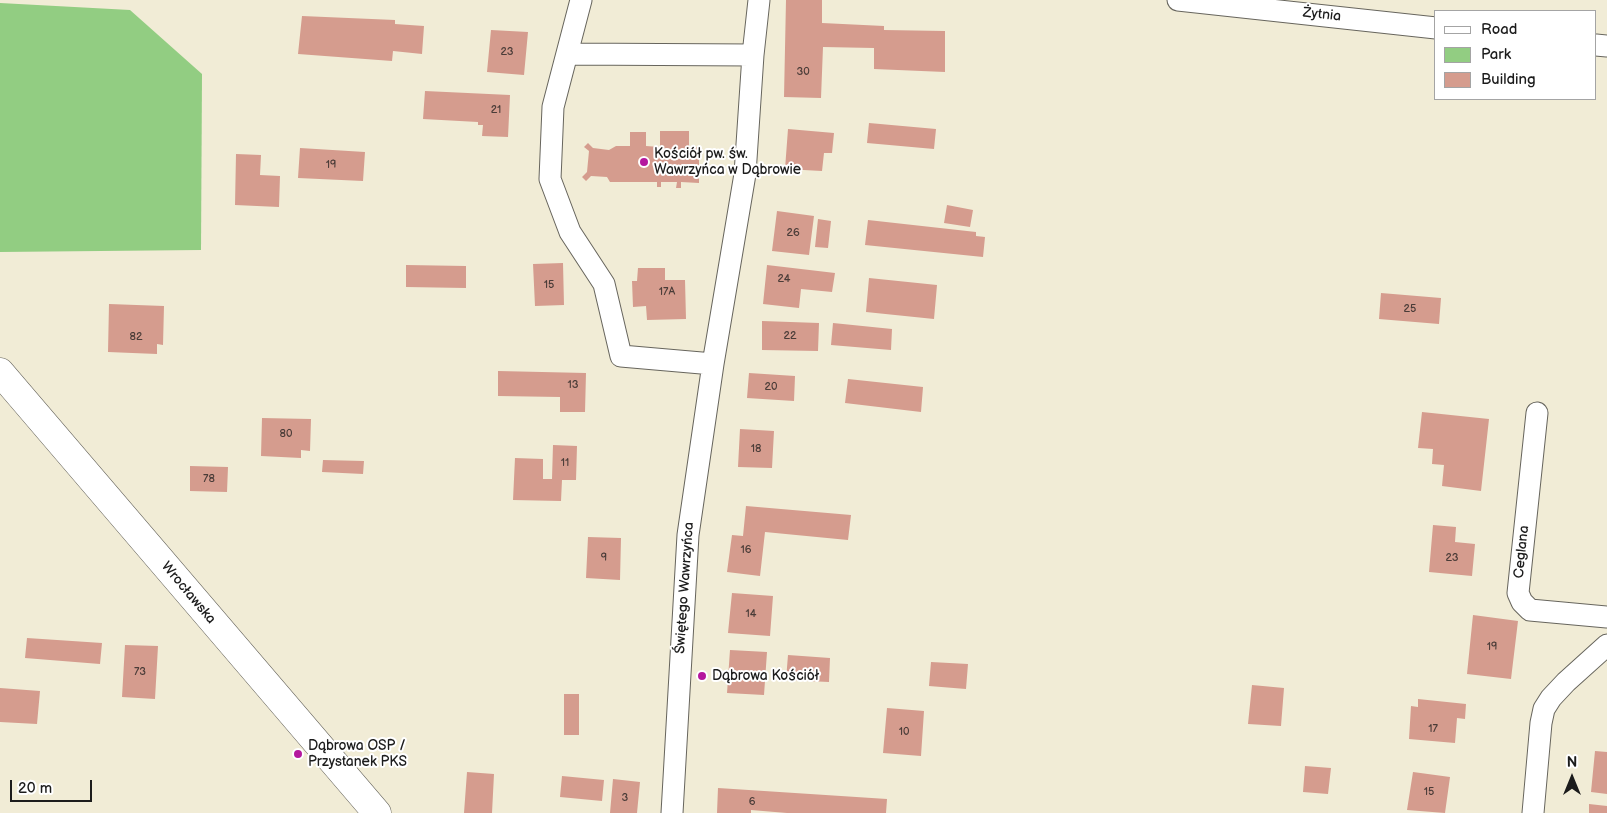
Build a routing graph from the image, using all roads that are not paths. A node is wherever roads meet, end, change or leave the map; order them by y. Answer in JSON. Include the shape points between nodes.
{"nodes":[{"id":1,"x":581,"y":0,"type":"edge"},
{"id":2,"x":759,"y":0,"type":"edge"},
{"id":3,"x":1178,"y":0,"type":"edge"},
{"id":4,"x":1434,"y":28,"type":"edge"},
{"id":5,"x":567,"y":54,"type":"junction"},
{"id":6,"x":753,"y":54,"type":"junction"},
{"id":7,"x":713,"y":364,"type":"junction"},
{"id":8,"x":0,"y":372,"type":"edge"},
{"id":9,"x":1537,"y":413,"type":"dead end"},
{"id":10,"x":1607,"y":617,"type":"edge"},
{"id":11,"x":1607,"y":645,"type":"edge"},
{"id":12,"x":377,"y":813,"type":"edge"},
{"id":13,"x":672,"y":813,"type":"edge"},
{"id":14,"x":1533,"y":813,"type":"edge"}],
"edges":[{"from":1,"to":5,"type":"street"},
{"from":2,"to":6,"type":"street","name":"Świętego Wawrzyńca"},
{"from":3,"to":4,"type":"street","name":"Żytnia"},
{"from":5,"to":6,"type":"street"},
{"from":5,"to":7,"type":"street","via":[[553,107],[550,179],[570,232],[604,284],[621,356]]},
{"from":6,"to":7,"type":"street","name":"Świętego Wawrzyńca","via":[[744,174]]},
{"from":7,"to":13,"type":"street","name":"Świętego Wawrzyńca","via":[[688,535]]},
{"from":8,"to":12,"type":"street","name":"Wrocławska"},
{"from":9,"to":10,"type":"street","name":"Ceglana","via":[[1518,593],[1530,610]]},
{"from":11,"to":14,"type":"street","via":[[1566,682],[1544,708]]}]}
